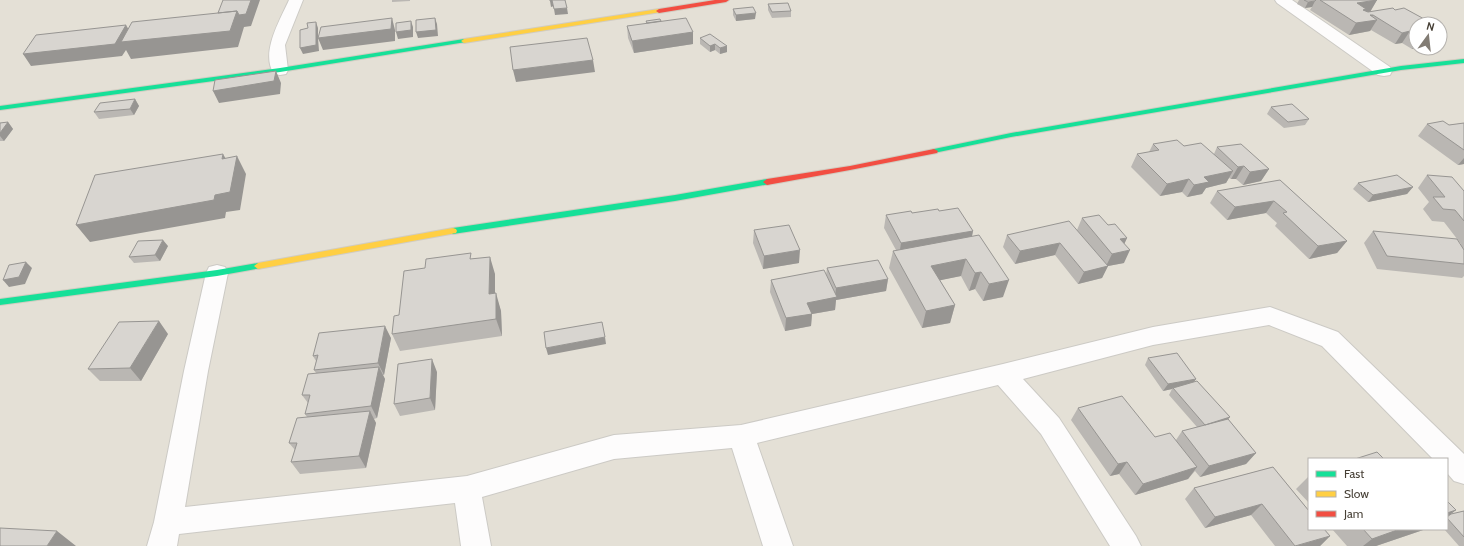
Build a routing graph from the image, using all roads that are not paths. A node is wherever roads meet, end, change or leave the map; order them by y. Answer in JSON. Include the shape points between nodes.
{"nodes":[{"id":1,"x":296,"y":0,"type":"edge"},
{"id":2,"x":726,"y":0,"type":"edge"},
{"id":3,"x":1282,"y":0,"type":"edge"},
{"id":4,"x":1464,"y":61,"type":"edge"},
{"id":5,"x":280,"y":70,"type":"junction"},
{"id":6,"x":1384,"y":71,"type":"junction"},
{"id":7,"x":0,"y":108,"type":"edge"},
{"id":8,"x":217,"y":273,"type":"junction"},
{"id":9,"x":0,"y":302,"type":"edge"},
{"id":10,"x":1003,"y":374,"type":"junction"},
{"id":11,"x":742,"y":436,"type":"junction"},
{"id":12,"x":1464,"y":472,"type":"edge"},
{"id":13,"x":467,"y":489,"type":"junction"},
{"id":14,"x":165,"y":534,"type":"edge"},
{"id":15,"x":476,"y":546,"type":"edge"},
{"id":16,"x":778,"y":546,"type":"edge"},
{"id":17,"x":1126,"y":546,"type":"edge"}],
"edges":[{"from":1,"to":5,"type":"street","via":[[276,45]]},
{"from":2,"to":5,"type":"street"},
{"from":3,"to":6,"type":"street"},
{"from":4,"to":6,"type":"street"},
{"from":5,"to":7,"type":"street"},
{"from":6,"to":8,"type":"street","via":[[1011,134],[850,168],[713,192],[488,225]]},
{"from":8,"to":9,"type":"street"},
{"from":8,"to":14,"type":"street"},
{"from":10,"to":11,"type":"street"},
{"from":10,"to":12,"type":"street","via":[[1153,336],[1270,316],[1330,339]]},
{"from":10,"to":17,"type":"street","via":[[1050,426]]},
{"from":11,"to":13,"type":"street","via":[[614,447]]},
{"from":11,"to":16,"type":"street"},
{"from":13,"to":14,"type":"street"},
{"from":13,"to":15,"type":"street"}]}
